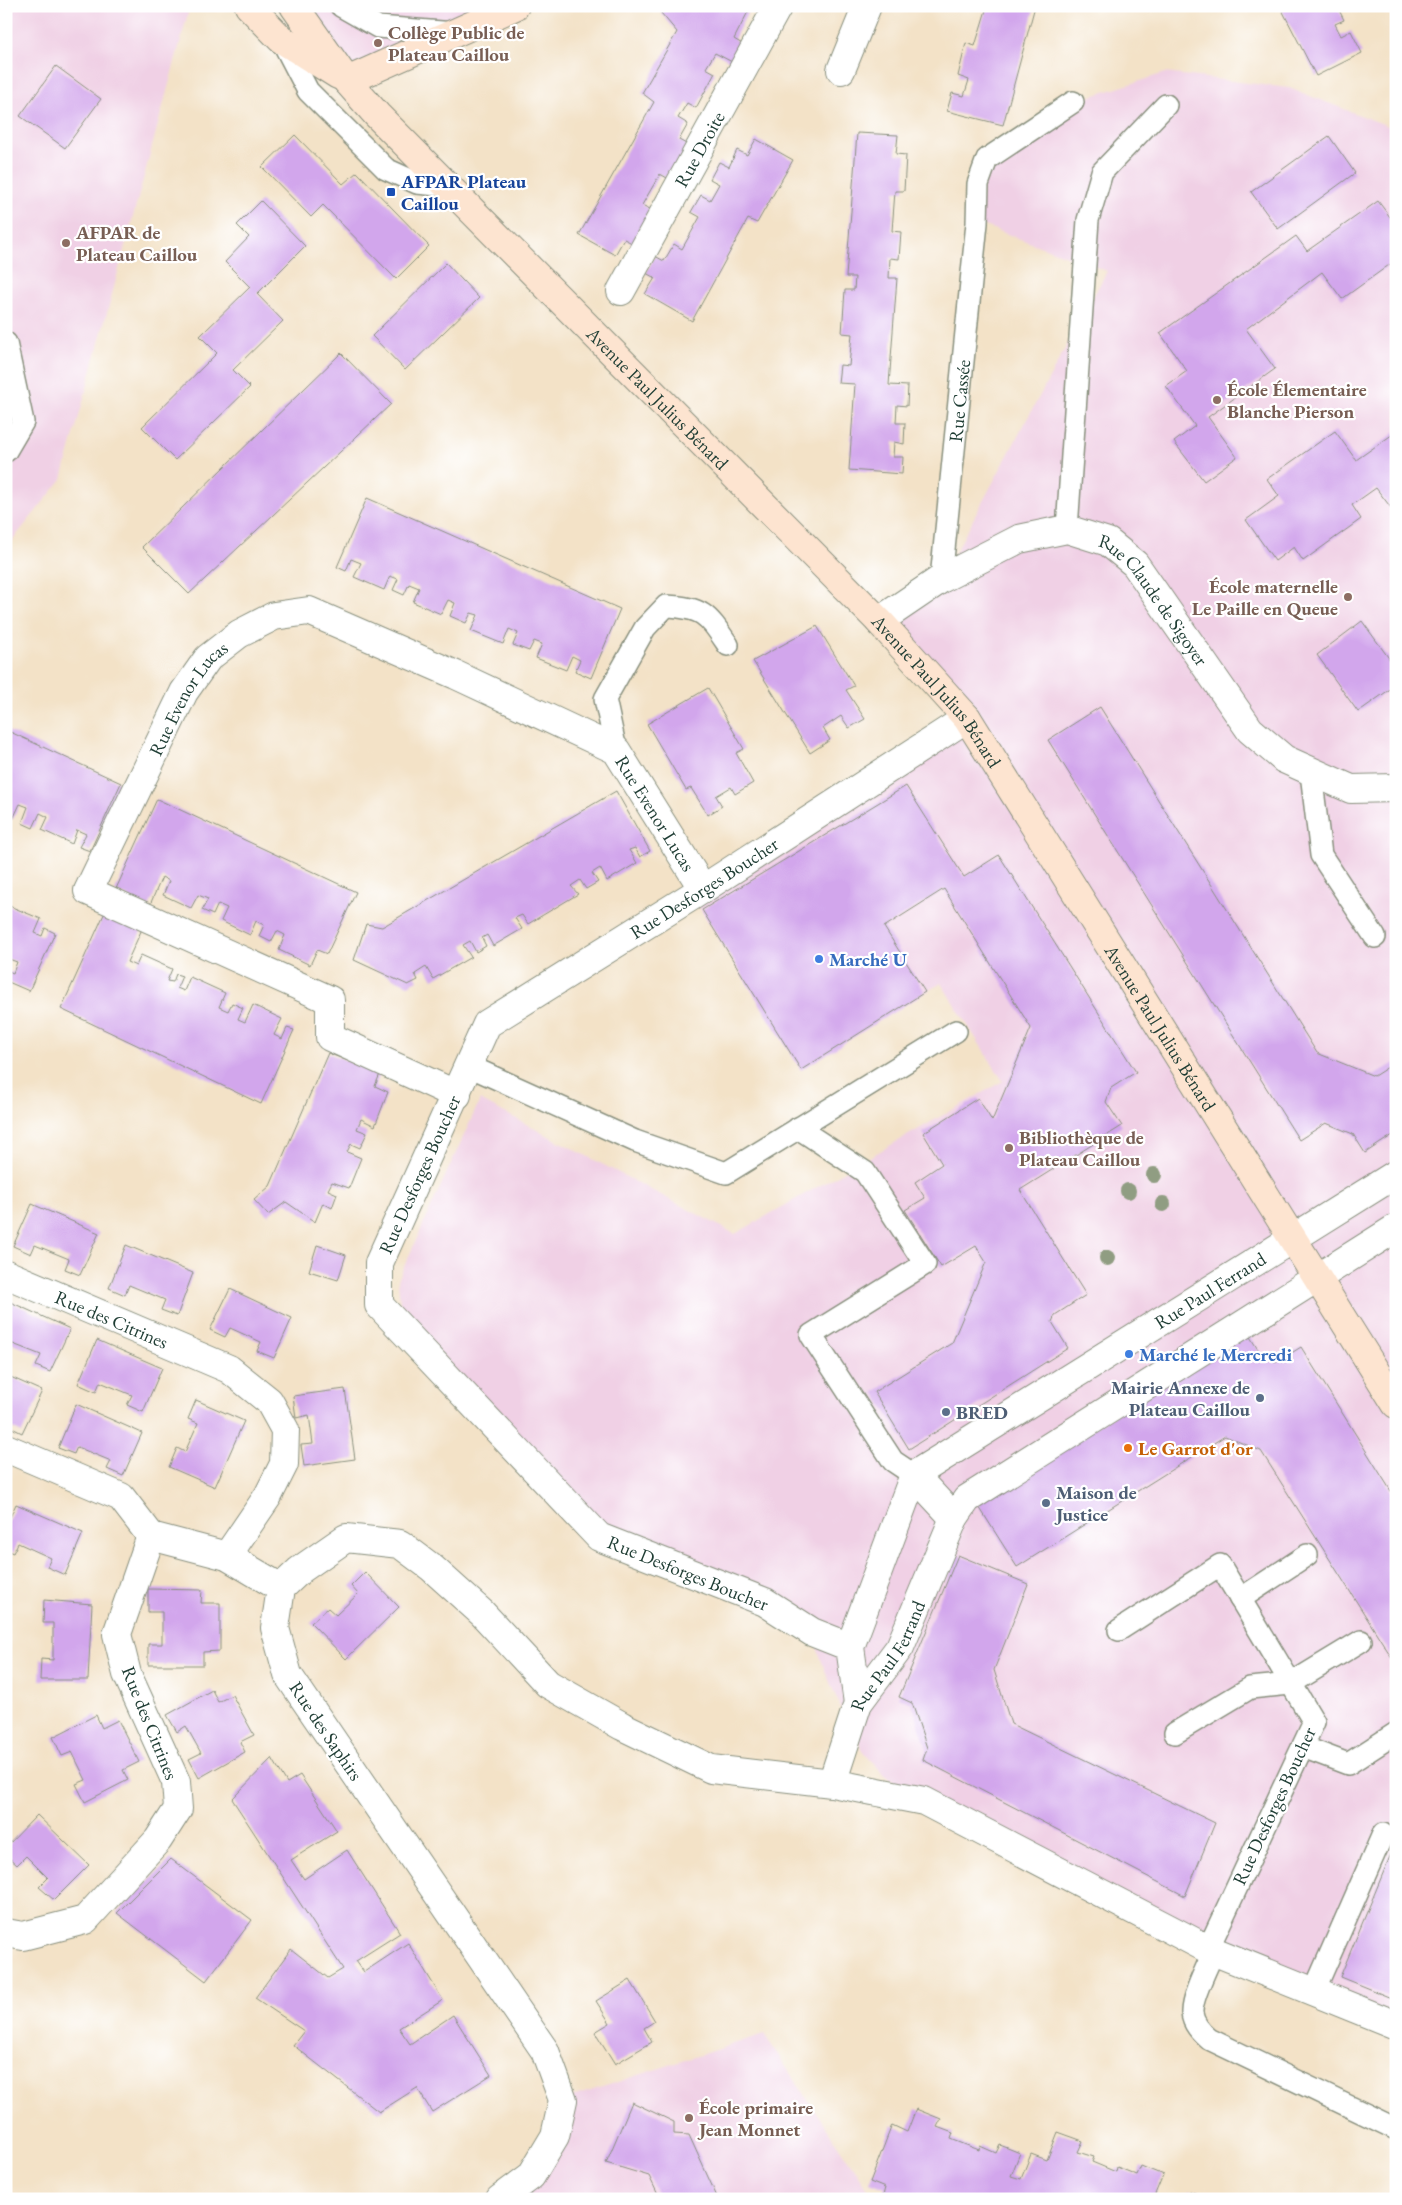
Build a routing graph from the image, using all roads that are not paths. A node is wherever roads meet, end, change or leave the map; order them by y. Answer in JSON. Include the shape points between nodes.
{"nodes":[{"id":1,"x":249,"y":6,"type":"edge"},
{"id":2,"x":294,"y":6,"type":"edge"},
{"id":3,"x":341,"y":6,"type":"edge"},
{"id":4,"x":515,"y":6,"type":"edge"},
{"id":5,"x":778,"y":6,"type":"edge"},
{"id":6,"x":867,"y":6,"type":"edge"},
{"id":7,"x":455,"y":33,"type":"junction"},
{"id":8,"x":280,"y":39,"type":"junction"},
{"id":9,"x":841,"y":70,"type":"dead end"},
{"id":10,"x":347,"y":81,"type":"junction"},
{"id":11,"x":1073,"y":102,"type":"dead end"},
{"id":12,"x":1166,"y":105,"type":"dead end"},
{"id":13,"x":448,"y":186,"type":"junction"},
{"id":14,"x":620,"y":291,"type":"dead end"},
{"id":15,"x":6,"y":343,"type":"edge"},
{"id":16,"x":6,"y":451,"type":"edge"},
{"id":17,"x":1067,"y":529,"type":"junction"},
{"id":18,"x":941,"y":580,"type":"junction"},
{"id":19,"x":879,"y":621,"type":"junction"},
{"id":20,"x":728,"y":645,"type":"dead end"},
{"id":21,"x":967,"y":718,"type":"junction"},
{"id":22,"x":616,"y":750,"type":"junction"},
{"id":23,"x":1311,"y":773,"type":"junction"},
{"id":24,"x":1396,"y":788,"type":"edge"},
{"id":25,"x":703,"y":889,"type":"junction"},
{"id":26,"x":1375,"y":937,"type":"dead end"},
{"id":27,"x":956,"y":1031,"type":"dead end"},
{"id":28,"x":469,"y":1066,"type":"junction"},
{"id":29,"x":457,"y":1094,"type":"junction"},
{"id":30,"x":798,"y":1128,"type":"junction"},
{"id":31,"x":1396,"y":1174,"type":"edge"},
{"id":32,"x":1396,"y":1228,"type":"edge"},
{"id":33,"x":1292,"y":1239,"type":"junction"},
{"id":34,"x":6,"y":1274,"type":"edge"},
{"id":35,"x":1316,"y":1278,"type":"junction"},
{"id":36,"x":1396,"y":1404,"type":"edge"},
{"id":37,"x":6,"y":1448,"type":"edge"},
{"id":38,"x":914,"y":1475,"type":"junction"},
{"id":39,"x":954,"y":1518,"type":"junction"},
{"id":40,"x":151,"y":1536,"type":"junction"},
{"id":41,"x":1307,"y":1555,"type":"dead end"},
{"id":42,"x":228,"y":1556,"type":"junction"},
{"id":43,"x":281,"y":1588,"type":"junction"},
{"id":44,"x":1240,"y":1599,"type":"junction"},
{"id":45,"x":1119,"y":1630,"type":"dead end"},
{"id":46,"x":1362,"y":1641,"type":"dead end"},
{"id":47,"x":850,"y":1647,"type":"junction"},
{"id":48,"x":1290,"y":1684,"type":"junction"},
{"id":49,"x":858,"y":1703,"type":"junction"},
{"id":50,"x":1175,"y":1733,"type":"dead end"},
{"id":51,"x":1396,"y":1733,"type":"edge"},
{"id":52,"x":1302,"y":1747,"type":"junction"},
{"id":53,"x":832,"y":1783,"type":"junction"},
{"id":54,"x":1383,"y":1834,"type":"dead end"},
{"id":55,"x":6,"y":1933,"type":"edge"},
{"id":56,"x":1211,"y":1950,"type":"junction"},
{"id":57,"x":1314,"y":1991,"type":"junction"},
{"id":58,"x":1396,"y":2026,"type":"edge"},
{"id":59,"x":1396,"y":2129,"type":"edge"},
{"id":60,"x":500,"y":2199,"type":"edge"}],
"edges":[{"from":1,"to":8,"type":"main road"},
{"from":2,"to":10,"type":"main road"},
{"from":3,"to":7,"type":"lane","via":[[378,28]]},
{"from":4,"to":7,"type":"main road"},
{"from":5,"to":14,"type":"street","name":"Rue Droite"},
{"from":6,"to":9,"type":"street"},
{"from":7,"to":10,"type":"main road"},
{"from":8,"to":10,"type":"main road"},
{"from":8,"to":13,"type":"lane","via":[[308,91],[386,169],[417,183]]},
{"from":10,"to":13,"type":"main road","name":"Avenue Paul Julius Bénard"},
{"from":11,"to":18,"type":"lane","name":"Rue Cassée","via":[[987,159],[978,184],[977,223]]},
{"from":12,"to":17,"type":"lane","via":[[1102,172],[1088,220]]},
{"from":13,"to":19,"type":"main road","name":"Avenue Paul Julius Bénard"},
{"from":15,"to":16,"type":"lane","via":[[23,422]]},
{"from":17,"to":18,"type":"street","name":"Rue Claude de Sigoyer","via":[[1019,539]]},
{"from":17,"to":23,"type":"street","name":"Rue Claude de Sigoyer","via":[[1108,542],[1136,564],[1250,730],[1284,760]]},
{"from":18,"to":19,"type":"street","name":"Rue Claude de Sigoyer"},
{"from":19,"to":21,"type":"main road","name":"Avenue Paul Julius Bénard"},
{"from":20,"to":22,"type":"lane","via":[[710,618],[689,607],[666,606],[645,628],[605,699]]},
{"from":21,"to":25,"type":"street","name":"Rue Desforges Boucher"},
{"from":21,"to":33,"type":"main road","name":"Avenue Paul Julius Bénard"},
{"from":22,"to":25,"type":"street","name":"Rue Evenor Lucas"},
{"from":22,"to":29,"type":"street","name":"Rue Evenor Lucas","via":[[309,611],[274,616],[239,634],[208,658],[184,692],[88,891],[330,1000],[330,1037]]},
{"from":23,"to":24,"type":"street","name":"Rue Claude de Sigoyer","via":[[1352,789]]},
{"from":23,"to":26,"type":"lane","via":[[1321,855]]},
{"from":25,"to":28,"type":"street","name":"Rue Desforges Boucher","via":[[487,1024]]},
{"from":27,"to":30,"type":"lane"},
{"from":28,"to":29,"type":"street","name":"Rue Desforges Boucher"},
{"from":28,"to":30,"type":"lane","via":[[635,1141],[726,1173]]},
{"from":29,"to":47,"type":"street","name":"Rue Desforges Boucher","via":[[379,1263],[379,1305],[600,1537],[765,1602],[812,1632]]},
{"from":30,"to":38,"type":"lane","via":[[865,1172],[925,1264],[811,1335],[892,1461]]},
{"from":31,"to":33,"type":"street","name":"Rue Paul Ferrand"},
{"from":32,"to":35,"type":"street","name":"Rue Paul Ferrand"},
{"from":33,"to":35,"type":"main road","name":"Avenue Paul Julius Bénard"},
{"from":33,"to":38,"type":"street","name":"Rue Paul Ferrand"},
{"from":34,"to":42,"type":"street","name":"Rue des Citrines","via":[[229,1369],[269,1401],[285,1430],[284,1464],[268,1496]]},
{"from":35,"to":36,"type":"main road","name":"Avenue Paul Julius Bénard"},
{"from":35,"to":39,"type":"street","name":"Rue Paul Ferrand","via":[[967,1499]]},
{"from":37,"to":40,"type":"street","via":[[122,1497]]},
{"from":38,"to":39,"type":"street"},
{"from":38,"to":47,"type":"street","name":"Rue Paul Ferrand"},
{"from":39,"to":49,"type":"street","name":"Rue Paul Ferrand","via":[[900,1647]]},
{"from":40,"to":42,"type":"street"},
{"from":40,"to":55,"type":"street","name":"Rue des Citrines","via":[[118,1634],[127,1674],[176,1782],[178,1809],[158,1840],[85,1920],[23,1936]]},
{"from":41,"to":44,"type":"lane"},
{"from":42,"to":43,"type":"street"},
{"from":43,"to":53,"type":"street","via":[[300,1570],[346,1538],[400,1544],[482,1613],[548,1684],[622,1726],[711,1769]]},
{"from":43,"to":60,"type":"street","name":"Rue des Saphirs","via":[[275,1628],[288,1675],[545,2051],[563,2100],[555,2136],[530,2176]]},
{"from":44,"to":45,"type":"lane","name":"Rue Desforges Boucher","via":[[1220,1565]]},
{"from":44,"to":48,"type":"lane","name":"Rue Desforges Boucher"},
{"from":46,"to":48,"type":"lane"},
{"from":47,"to":49,"type":"street","name":"Rue Paul Ferrand"},
{"from":48,"to":50,"type":"lane","via":[[1250,1688]]},
{"from":48,"to":52,"type":"lane","name":"Rue Desforges Boucher","via":[[1314,1722]]},
{"from":49,"to":53,"type":"street"},
{"from":51,"to":52,"type":"lane","via":[[1348,1764]]},
{"from":52,"to":56,"type":"lane","name":"Rue Desforges Boucher"},
{"from":53,"to":56,"type":"street","via":[[924,1801]]},
{"from":54,"to":57,"type":"lane"},
{"from":56,"to":57,"type":"street"},
{"from":56,"to":59,"type":"lane","name":"Rue Desforges Boucher","via":[[1192,2013],[1197,2028],[1209,2039]]},
{"from":57,"to":58,"type":"street"}]}
